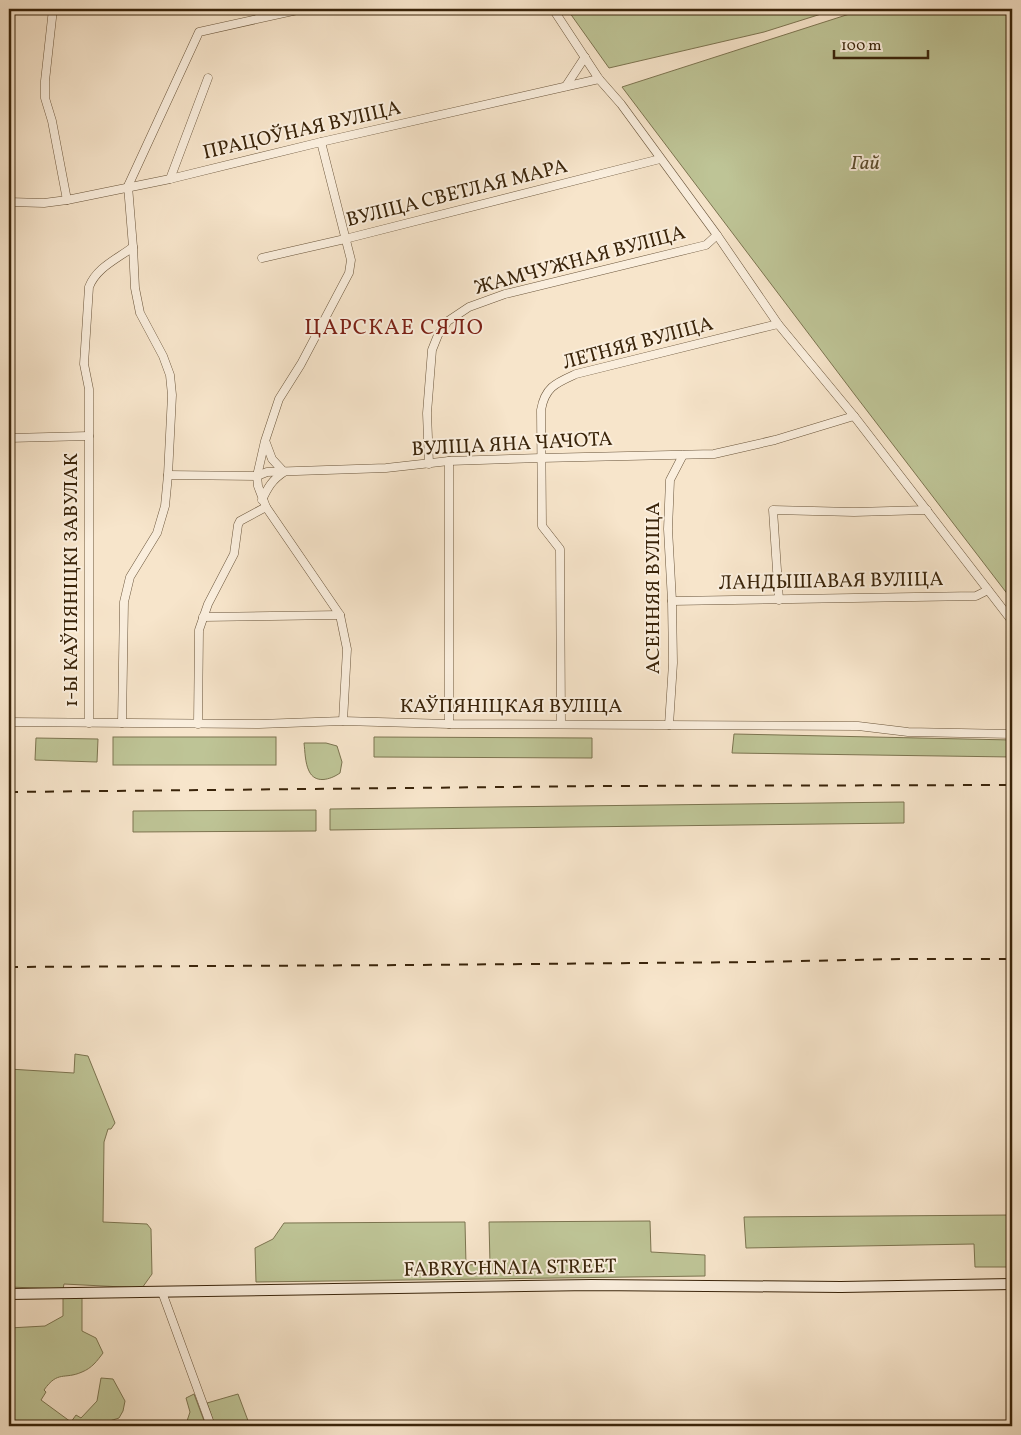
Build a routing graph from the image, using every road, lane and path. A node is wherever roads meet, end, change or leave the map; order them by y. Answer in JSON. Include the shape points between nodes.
{"nodes":[{"id":1,"x":53,"y":9,"type":"edge"},
{"id":2,"x":302,"y":9,"type":"edge"},
{"id":3,"x":552,"y":9,"type":"edge"},
{"id":4,"x":585,"y":57,"type":"junction"},
{"id":5,"x":208,"y":78,"type":"dead end"},
{"id":6,"x":598,"y":79,"type":"junction"},
{"id":7,"x":566,"y":86,"type":"junction"},
{"id":8,"x":321,"y":142,"type":"junction"},
{"id":9,"x":660,"y":159,"type":"junction"},
{"id":10,"x":170,"y":179,"type":"junction"},
{"id":11,"x":128,"y":186,"type":"junction"},
{"id":12,"x":67,"y":200,"type":"junction"},
{"id":13,"x":9,"y":202,"type":"edge"},
{"id":14,"x":717,"y":234,"type":"junction"},
{"id":15,"x":345,"y":239,"type":"junction"},
{"id":16,"x":9,"y":240,"type":"edge"},
{"id":17,"x":134,"y":247,"type":"junction"},
{"id":18,"x":262,"y":258,"type":"dead end"},
{"id":19,"x":9,"y":287,"type":"edge"},
{"id":20,"x":778,"y":324,"type":"junction"},
{"id":21,"x":854,"y":416,"type":"junction"},
{"id":22,"x":89,"y":436,"type":"junction"},
{"id":23,"x":9,"y":438,"type":"edge"},
{"id":24,"x":265,"y":441,"type":"junction"},
{"id":25,"x":682,"y":455,"type":"junction"},
{"id":26,"x":541,"y":458,"type":"junction"},
{"id":27,"x":449,"y":462,"type":"junction"},
{"id":28,"x":429,"y":464,"type":"junction"},
{"id":29,"x":284,"y":472,"type":"junction"},
{"id":30,"x":168,"y":475,"type":"junction"},
{"id":31,"x":258,"y":476,"type":"junction"},
{"id":32,"x":264,"y":504,"type":"junction"},
{"id":33,"x":927,"y":510,"type":"junction"},
{"id":34,"x":988,"y":590,"type":"junction"},
{"id":35,"x":778,"y":600,"type":"junction"},
{"id":36,"x":672,"y":602,"type":"junction"},
{"id":37,"x":340,"y":615,"type":"junction"},
{"id":38,"x":203,"y":617,"type":"junction"},
{"id":39,"x":1012,"y":621,"type":"edge"},
{"id":40,"x":343,"y":721,"type":"junction"},
{"id":41,"x":9,"y":722,"type":"edge"},
{"id":42,"x":89,"y":723,"type":"junction"},
{"id":43,"x":122,"y":723,"type":"junction"},
{"id":44,"x":198,"y":724,"type":"junction"},
{"id":45,"x":449,"y":724,"type":"junction"},
{"id":46,"x":561,"y":724,"type":"junction"},
{"id":47,"x":669,"y":725,"type":"junction"},
{"id":48,"x":1012,"y":734,"type":"edge"},
{"id":49,"x":1012,"y":1284,"type":"edge"},
{"id":50,"x":162,"y":1292,"type":"junction"},
{"id":51,"x":9,"y":1294,"type":"edge"},
{"id":52,"x":211,"y":1426,"type":"edge"}],
"edges":[{"from":1,"to":12,"type":"street","via":[[45,98]]},
{"from":2,"to":11,"type":"street","via":[[199,32]]},
{"from":3,"to":4,"type":"street"},
{"from":4,"to":6,"type":"street"},
{"from":4,"to":7,"type":"street"},
{"from":5,"to":10,"type":"street"},
{"from":6,"to":7,"type":"street","name":"ПРАЦОЎНАЯ ВУЛІЦА"},
{"from":6,"to":9,"type":"street","via":[[621,104]]},
{"from":7,"to":8,"type":"street","name":"ПРАЦОЎНАЯ ВУЛІЦА"},
{"from":8,"to":10,"type":"street","name":"ПРАЦОЎНАЯ ВУЛІЦА"},
{"from":8,"to":15,"type":"street"},
{"from":9,"to":14,"type":"street"},
{"from":9,"to":15,"type":"street","name":"ВУЛІЦА СВЕТЛАЯ МАРА"},
{"from":10,"to":11,"type":"street","name":"ПРАЦОЎНАЯ ВУЛІЦА"},
{"from":11,"to":12,"type":"street","name":"ПРАЦОЎНАЯ ВУЛІЦА"},
{"from":11,"to":17,"type":"street"},
{"from":12,"to":13,"type":"street","name":"ПРАЦОЎНАЯ ВУЛІЦА"},
{"from":14,"to":20,"type":"street"},
{"from":14,"to":28,"type":"street","name":"ЖАМЧУЖНАЯ ВУЛІЦА","via":[[706,245],[505,294],[469,307],[448,322],[432,350],[427,413]]},
{"from":15,"to":18,"type":"street","name":"ВУЛІЦА СВЕТЛАЯ МАРА"},
{"from":15,"to":24,"type":"street","via":[[351,260],[349,274],[279,400]]},
{"from":16,"to":19,"type":"main road"},
{"from":17,"to":22,"type":"street","name":"1-Ы КАЎПЯНІЦКІ ЗАВУЛАК","via":[[99,271],[89,287],[84,364]]},
{"from":17,"to":30,"type":"street","via":[[135,288],[140,313],[170,375]]},
{"from":20,"to":21,"type":"street"},
{"from":20,"to":26,"type":"street","name":"ЛЕТНЯЯ ВУЛІЦА","via":[[576,374],[563,380],[549,389],[543,398]]},
{"from":21,"to":25,"type":"street","name":"ВУЛІЦА ЯНА ЧАЧОТА","via":[[714,454]]},
{"from":21,"to":33,"type":"street"},
{"from":22,"to":23,"type":"street","name":"1-Ы КАЎПЯНІЦКІ ЗАВУЛАК"},
{"from":22,"to":42,"type":"street","name":"1-Ы КАЎПЯНІЦКІ ЗАВУЛАК"},
{"from":24,"to":29,"type":"street","via":[[272,459]]},
{"from":24,"to":31,"type":"street"},
{"from":25,"to":26,"type":"street","name":"ВУЛІЦА ЯНА ЧАЧОТА"},
{"from":25,"to":36,"type":"street","name":"АСЕННЯЯ ВУЛІЦА","via":[[670,480],[668,529]]},
{"from":26,"to":27,"type":"street","name":"ВУЛІЦА ЯНА ЧАЧОТА"},
{"from":26,"to":46,"type":"street","name":"ЛЕТНЯЯ ВУЛІЦА","via":[[542,526],[560,549]]},
{"from":27,"to":28,"type":"street","name":"ВУЛІЦА ЯНА ЧАЧОТА"},
{"from":27,"to":45,"type":"street"},
{"from":28,"to":29,"type":"street","name":"ВУЛІЦА ЯНА ЧАЧОТА"},
{"from":29,"to":31,"type":"street","name":"ВУЛІЦА ЯНА ЧАЧОТА","via":[[267,472]]},
{"from":29,"to":32,"type":"street","via":[[268,486]]},
{"from":30,"to":31,"type":"street","name":"ВУЛІЦА ЯНА ЧАЧОТА"},
{"from":30,"to":43,"type":"street","via":[[165,506],[157,533],[130,577],[124,602]]},
{"from":31,"to":32,"type":"street"},
{"from":32,"to":37,"type":"street"},
{"from":32,"to":38,"type":"street","via":[[240,521],[234,554]]},
{"from":33,"to":34,"type":"street"},
{"from":33,"to":35,"type":"street","via":[[773,510]]},
{"from":34,"to":35,"type":"street","name":"ЛАНДЫШАВАЯ ВУЛІЦА","via":[[976,596]]},
{"from":34,"to":39,"type":"street"},
{"from":35,"to":36,"type":"street","name":"ЛАНДЫШАВАЯ ВУЛІЦА"},
{"from":36,"to":47,"type":"street","name":"АСЕННЯЯ ВУЛІЦА"},
{"from":37,"to":38,"type":"street"},
{"from":37,"to":40,"type":"street","via":[[347,649]]},
{"from":38,"to":44,"type":"street","via":[[199,630]]},
{"from":40,"to":44,"type":"street","name":"КАЎПЯНІЦКАЯ ВУЛІЦА"},
{"from":40,"to":45,"type":"street","name":"КАЎПЯНІЦКАЯ ВУЛІЦА"},
{"from":41,"to":42,"type":"street","name":"КАЎПЯНІЦКАЯ ВУЛІЦА"},
{"from":42,"to":43,"type":"street","name":"КАЎПЯНІЦКАЯ ВУЛІЦА"},
{"from":43,"to":44,"type":"street","name":"КАЎПЯНІЦКАЯ ВУЛІЦА"},
{"from":45,"to":46,"type":"street","name":"КАЎПЯНІЦКАЯ ВУЛІЦА"},
{"from":46,"to":47,"type":"street","name":"КАЎПЯНІЦКАЯ ВУЛІЦА"},
{"from":47,"to":48,"type":"street","name":"КАЎПЯНІЦКАЯ ВУЛІЦА","via":[[858,726],[908,732]]},
{"from":49,"to":50,"type":"main road","name":"FABRYCHNAIA STREET","via":[[850,1287],[591,1285]]},
{"from":50,"to":51,"type":"main road","name":"FABRYCHNAIA STREET"},
{"from":50,"to":52,"type":"street"}]}
